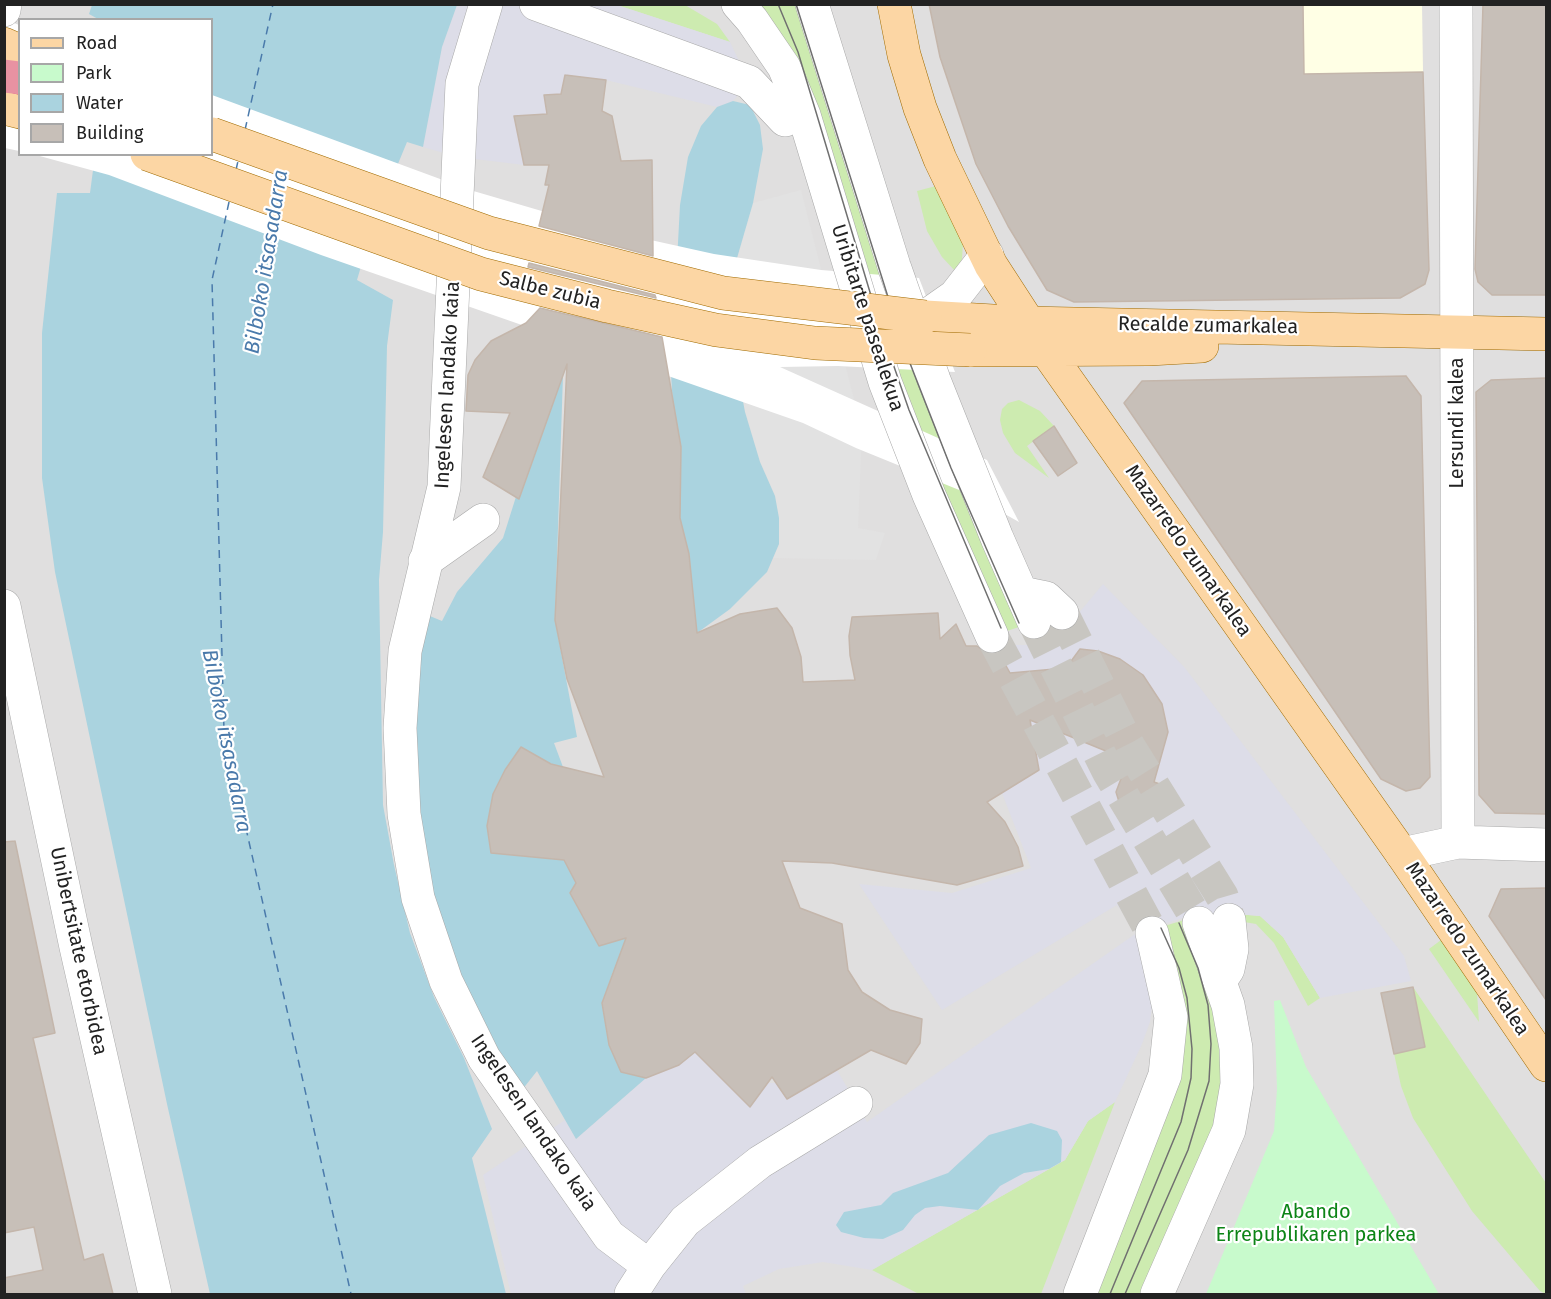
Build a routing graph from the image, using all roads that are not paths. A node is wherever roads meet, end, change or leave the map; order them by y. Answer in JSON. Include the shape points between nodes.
{"nodes":[{"id":1,"x":5,"y":4,"type":"edge"},
{"id":2,"x":486,"y":4,"type":"edge"},
{"id":3,"x":536,"y":4,"type":"edge"},
{"id":4,"x":738,"y":4,"type":"edge"},
{"id":5,"x":813,"y":4,"type":"edge"},
{"id":6,"x":894,"y":4,"type":"edge"},
{"id":7,"x":4,"y":10,"type":"edge"},
{"id":8,"x":1456,"y":12,"type":"edge"},
{"id":9,"x":4,"y":44,"type":"edge"},
{"id":10,"x":18,"y":50,"type":"edge"},
{"id":11,"x":785,"y":120,"type":"dead end"},
{"id":12,"x":213,"y":134,"type":"edge"},
{"id":13,"x":153,"y":156,"type":"edge"},
{"id":14,"x":987,"y":255,"type":"junction"},
{"id":15,"x":925,"y":317,"type":"junction"},
{"id":16,"x":1027,"y":323,"type":"junction"},
{"id":17,"x":1457,"y":330,"type":"junction"},
{"id":18,"x":1546,"y":334,"type":"edge"},
{"id":19,"x":964,"y":335,"type":"junction"},
{"id":20,"x":1046,"y":350,"type":"junction"},
{"id":21,"x":483,"y":520,"type":"dead end"},
{"id":22,"x":425,"y":561,"type":"junction"},
{"id":23,"x":4,"y":606,"type":"edge"},
{"id":24,"x":1039,"y":609,"type":"tunnel mouth"},
{"id":25,"x":992,"y":636,"type":"tunnel mouth"},
{"id":26,"x":1458,"y":842,"type":"junction"},
{"id":27,"x":1546,"y":845,"type":"edge"},
{"id":28,"x":1402,"y":854,"type":"junction"},
{"id":29,"x":1214,"y":922,"type":"tunnel mouth"},
{"id":30,"x":1152,"y":933,"type":"tunnel mouth"},
{"id":31,"x":1546,"y":1065,"type":"edge"},
{"id":32,"x":856,"y":1103,"type":"dead end"},
{"id":33,"x":649,"y":1266,"type":"junction"},
{"id":34,"x":155,"y":1294,"type":"edge"},
{"id":35,"x":631,"y":1294,"type":"edge"},
{"id":36,"x":1080,"y":1294,"type":"edge"},
{"id":37,"x":1157,"y":1294,"type":"edge"}],
"edges":[{"from":1,"to":7,"type":"street"},
{"from":2,"to":22,"type":"street","name":"Ingelesen landako kaia","via":[[462,84],[444,487]]},
{"from":3,"to":11,"type":"street","via":[[749,82]]},
{"from":4,"to":25,"type":"street","name":"Uribitarte pasealekua","via":[[784,67],[804,115],[885,382],[929,495]]},
{"from":5,"to":24,"type":"street","via":[[894,266],[934,380]]},
{"from":6,"to":14,"type":"main road","name":"Mazarredo zumarkalea","via":[[903,55],[920,108]]},
{"from":8,"to":17,"type":"street","name":"Lersundi kalea"},
{"from":9,"to":10,"type":"main road"},
{"from":12,"to":15,"type":"main road","name":"Salbe zubia","bridge":true,"via":[[489,233],[723,293]]},
{"from":13,"to":19,"type":"main road","name":"Salbe zubia","bridge":true,"via":[[481,274],[606,306],[716,330],[815,343]]},
{"from":14,"to":15,"type":"street","via":[[955,296]]},
{"from":14,"to":16,"type":"main road","name":"Mazarredo zumarkalea"},
{"from":15,"to":19,"type":"main road","name":"Salbe zubia"},
{"from":16,"to":17,"type":"main road","name":"Recalde zumarkalea"},
{"from":16,"to":19,"type":"main road","name":"Recalde zumarkalea"},
{"from":16,"to":20,"type":"main road","name":"Mazarredo zumarkalea"},
{"from":17,"to":18,"type":"main road","name":"Recalde zumarkalea"},
{"from":17,"to":20,"type":"main road","name":"Recalde zumarkalea","via":[[1149,349]]},
{"from":17,"to":26,"type":"street","name":"Lersundi kalea"},
{"from":19,"to":20,"type":"main road","name":"Recalde zumarkalea"},
{"from":20,"to":28,"type":"main road","name":"Mazarredo zumarkalea"},
{"from":21,"to":22,"type":"street"},
{"from":22,"to":33,"type":"street","name":"Ingelesen landako kaia","via":[[405,651],[400,728],[404,814],[418,898],[446,981],[484,1058],[609,1236]]},
{"from":23,"to":34,"type":"street","name":"Unibertsitate etorbidea"},
{"from":26,"to":27,"type":"street"},
{"from":26,"to":28,"type":"street"},
{"from":28,"to":31,"type":"main road","name":"Mazarredo zumarkalea"},
{"from":29,"to":37,"type":"street","via":[[1220,981],[1236,1048],[1237,1084],[1229,1130]]},
{"from":30,"to":36,"type":"street","via":[[1171,1017],[1165,1075]]},
{"from":32,"to":33,"type":"street","via":[[760,1162],[685,1221]]},
{"from":33,"to":35,"type":"street"}]}
